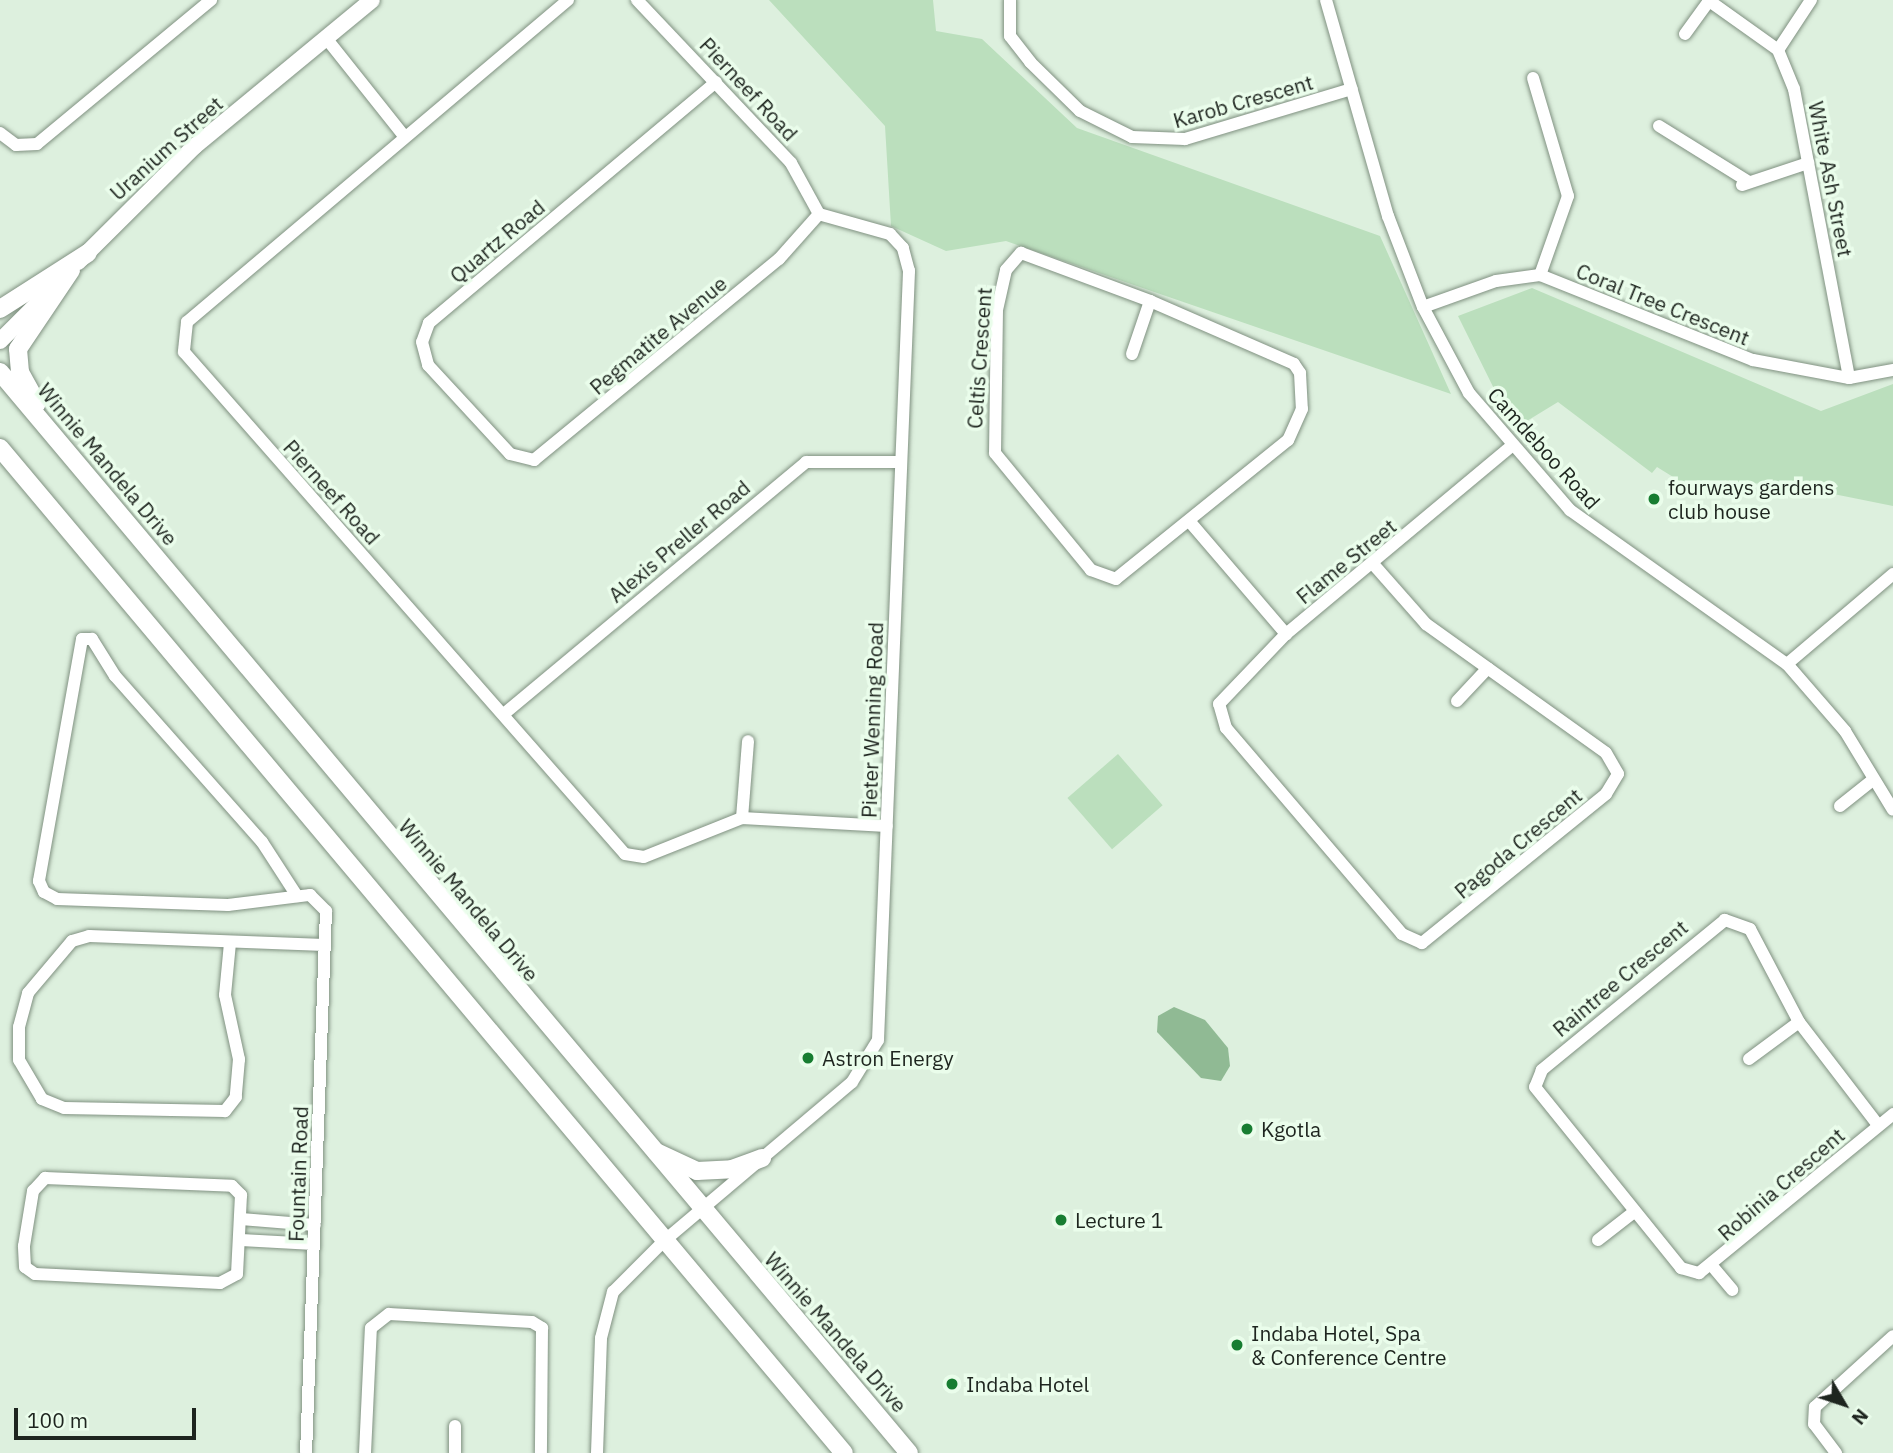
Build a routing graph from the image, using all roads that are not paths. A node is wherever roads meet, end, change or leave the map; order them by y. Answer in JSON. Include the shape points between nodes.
{"nodes":[{"id":1,"x":211,"y":0,"type":"edge"},
{"id":2,"x":372,"y":0,"type":"edge"},
{"id":3,"x":568,"y":0,"type":"edge"},
{"id":4,"x":637,"y":0,"type":"edge"},
{"id":5,"x":1010,"y":0,"type":"edge"},
{"id":6,"x":1326,"y":0,"type":"edge"},
{"id":7,"x":1811,"y":0,"type":"edge"},
{"id":8,"x":1709,"y":1,"type":"edge"},
{"id":9,"x":1685,"y":34,"type":"dead end"},
{"id":10,"x":326,"y":38,"type":"junction"},
{"id":11,"x":1778,"y":50,"type":"junction"},
{"id":12,"x":1534,"y":78,"type":"dead end"},
{"id":13,"x":716,"y":82,"type":"junction"},
{"id":14,"x":1352,"y":89,"type":"junction"},
{"id":15,"x":1659,"y":126,"type":"dead end"},
{"id":16,"x":0,"y":133,"type":"edge"},
{"id":17,"x":404,"y":136,"type":"junction"},
{"id":18,"x":1808,"y":163,"type":"junction"},
{"id":19,"x":819,"y":214,"type":"junction"},
{"id":20,"x":88,"y":253,"type":"junction"},
{"id":21,"x":71,"y":270,"type":"junction"},
{"id":22,"x":1540,"y":275,"type":"junction"},
{"id":23,"x":1150,"y":302,"type":"junction"},
{"id":24,"x":1423,"y":307,"type":"junction"},
{"id":25,"x":0,"y":309,"type":"edge"},
{"id":26,"x":0,"y":341,"type":"edge"},
{"id":27,"x":1132,"y":355,"type":"dead end"},
{"id":28,"x":1893,"y":370,"type":"edge"},
{"id":29,"x":0,"y":372,"type":"edge"},
{"id":30,"x":1849,"y":378,"type":"junction"},
{"id":31,"x":52,"y":429,"type":"junction"},
{"id":32,"x":1512,"y":446,"type":"junction"},
{"id":33,"x":0,"y":448,"type":"edge"},
{"id":34,"x":509,"y":454,"type":"joint"},
{"id":35,"x":7,"y":462,"type":"edge"},
{"id":36,"x":901,"y":462,"type":"junction"},
{"id":37,"x":1191,"y":522,"type":"junction"},
{"id":38,"x":1374,"y":565,"type":"junction"},
{"id":39,"x":1893,"y":574,"type":"edge"},
{"id":40,"x":1286,"y":634,"type":"junction"},
{"id":41,"x":1787,"y":664,"type":"junction"},
{"id":42,"x":1488,"y":668,"type":"junction"},
{"id":43,"x":1457,"y":701,"type":"dead end"},
{"id":44,"x":505,"y":713,"type":"junction"},
{"id":45,"x":1218,"y":714,"type":"joint"},
{"id":46,"x":748,"y":741,"type":"dead end"},
{"id":47,"x":1874,"y":779,"type":"junction"},
{"id":48,"x":1840,"y":806,"type":"dead end"},
{"id":49,"x":1893,"y":810,"type":"edge"},
{"id":50,"x":742,"y":818,"type":"junction"},
{"id":51,"x":887,"y":826,"type":"junction"},
{"id":52,"x":297,"y":896,"type":"junction"},
{"id":53,"x":230,"y":943,"type":"junction"},
{"id":54,"x":325,"y":945,"type":"junction"},
{"id":55,"x":1799,"y":1022,"type":"junction"},
{"id":56,"x":1749,"y":1059,"type":"dead end"},
{"id":57,"x":1893,"y":1114,"type":"edge"},
{"id":58,"x":1878,"y":1125,"type":"junction"},
{"id":59,"x":650,"y":1149,"type":"junction"},
{"id":60,"x":762,"y":1158,"type":"junction"},
{"id":61,"x":700,"y":1209,"type":"junction"},
{"id":62,"x":1634,"y":1212,"type":"junction"},
{"id":63,"x":241,"y":1219,"type":"junction"},
{"id":64,"x":315,"y":1224,"type":"junction"},
{"id":65,"x":241,"y":1240,"type":"junction"},
{"id":66,"x":1598,"y":1240,"type":"dead end"},
{"id":67,"x":664,"y":1241,"type":"junction"},
{"id":68,"x":314,"y":1244,"type":"junction"},
{"id":69,"x":1713,"y":1267,"type":"junction"},
{"id":70,"x":1689,"y":1272,"type":"joint"},
{"id":71,"x":1732,"y":1290,"type":"dead end"},
{"id":72,"x":1893,"y":1336,"type":"edge"},
{"id":73,"x":455,"y":1426,"type":"dead end"},
{"id":74,"x":306,"y":1453,"type":"edge"},
{"id":75,"x":365,"y":1453,"type":"edge"},
{"id":76,"x":455,"y":1453,"type":"edge"},
{"id":77,"x":541,"y":1453,"type":"edge"},
{"id":78,"x":597,"y":1453,"type":"edge"},
{"id":79,"x":844,"y":1453,"type":"edge"},
{"id":80,"x":909,"y":1453,"type":"edge"},
{"id":81,"x":1836,"y":1453,"type":"edge"}],
"edges":[{"from":1,"to":16,"type":"street","via":[[37,144],[16,145]]},
{"from":2,"to":10,"type":"street","name":"Uranium Street"},
{"from":3,"to":17,"type":"street","name":"Pierneef Road"},
{"from":4,"to":13,"type":"street","name":"Pierneef Road"},
{"from":5,"to":14,"type":"street","name":"Karob Crescent","via":[[1010,36],[1030,62],[1080,111],[1132,137],[1185,139]]},
{"from":6,"to":14,"type":"street","name":"Camdeboo Road"},
{"from":7,"to":11,"type":"street"},
{"from":8,"to":9,"type":"street"},
{"from":8,"to":11,"type":"street"},
{"from":10,"to":17,"type":"street"},
{"from":10,"to":20,"type":"street","name":"Uranium Street","via":[[195,146]]},
{"from":11,"to":18,"type":"street","name":"White Ash Street","via":[[1789,68]]},
{"from":12,"to":22,"type":"street","via":[[1568,196]]},
{"from":13,"to":19,"type":"street","name":"Pierneef Road","via":[[800,174]]},
{"from":13,"to":34,"type":"street","name":"Quartz Road","via":[[425,330],[428,365]]},
{"from":14,"to":24,"type":"street","name":"Camdeboo Road"},
{"from":15,"to":18,"type":"street","via":[[1745,184]]},
{"from":17,"to":44,"type":"street","name":"Pierneef Road","via":[[187,322],[180,343],[191,365]]},
{"from":18,"to":30,"type":"street","name":"White Ash Street"},
{"from":19,"to":34,"type":"street","name":"Pegmatite Avenue","via":[[779,259],[548,452],[529,461]]},
{"from":19,"to":36,"type":"street","name":"Pieter Wenning Road","via":[[890,234],[908,257]]},
{"from":20,"to":21,"type":"street","name":"Uranium Street"},
{"from":20,"to":25,"type":"main road"},
{"from":21,"to":26,"type":"street","name":"Uranium Street"},
{"from":21,"to":31,"type":"main road","via":[[18,349],[20,372]]},
{"from":22,"to":24,"type":"street","name":"Coral Tree Crescent","via":[[1496,281]]},
{"from":22,"to":30,"type":"street","name":"Coral Tree Crescent","via":[[1753,360]]},
{"from":23,"to":27,"type":"street"},
{"from":23,"to":37,"type":"street","name":"Celtis Crescent","via":[[1294,364],[1300,373],[1295,432]]},
{"from":23,"to":37,"type":"street","name":"Celtis Crescent","via":[[1034,254],[1014,255],[997,310],[993,443],[1002,463],[1106,580]]},
{"from":24,"to":32,"type":"street","name":"Camdeboo Road","via":[[1469,393]]},
{"from":28,"to":30,"type":"street","name":"Coral Tree Crescent"},
{"from":29,"to":31,"type":"main road","name":"Winnie Mandela Drive"},
{"from":31,"to":59,"type":"main road","name":"Winnie Mandela Drive"},
{"from":32,"to":38,"type":"street","name":"Flame Street"},
{"from":32,"to":41,"type":"street","name":"Camdeboo Road","via":[[1587,524]]},
{"from":33,"to":35,"type":"main road"},
{"from":35,"to":67,"type":"main road"},
{"from":36,"to":44,"type":"street","name":"Alexis Preller Road","via":[[806,462]]},
{"from":36,"to":51,"type":"street","name":"Pieter Wenning Road"},
{"from":37,"to":40,"type":"street"},
{"from":38,"to":40,"type":"street","name":"Flame Street"},
{"from":38,"to":42,"type":"street","name":"Pagoda Crescent","via":[[1426,624]]},
{"from":39,"to":41,"type":"street"},
{"from":40,"to":45,"type":"street","name":"Flame Street","via":[[1226,690]]},
{"from":41,"to":47,"type":"street","name":"Camdeboo Road","via":[[1845,731]]},
{"from":42,"to":43,"type":"street"},
{"from":42,"to":45,"type":"street","name":"Pagoda Crescent","via":[[1606,753],[1618,774],[1606,794],[1423,943],[1402,934]]},
{"from":44,"to":50,"type":"street","name":"Pierneef Road","via":[[625,854],[645,856]]},
{"from":46,"to":50,"type":"street"},
{"from":47,"to":48,"type":"street"},
{"from":47,"to":49,"type":"street","name":"Camdeboo Road"},
{"from":50,"to":51,"type":"street","name":"Pierneef Road"},
{"from":51,"to":60,"type":"street","name":"Pieter Wenning Road","via":[[875,1048],[852,1082]]},
{"from":52,"to":52,"type":"street","via":[[228,905],[57,899],[44,892],[39,881],[82,639],[92,639],[115,676],[262,842]]},
{"from":52,"to":54,"type":"street","name":"Fountain Road","via":[[317,899],[326,911]]},
{"from":53,"to":53,"type":"street","via":[[72,941],[28,993],[19,1027],[19,1060],[42,1099],[64,1108],[225,1111],[236,1097],[239,1059],[225,995]]},
{"from":53,"to":54,"type":"street"},
{"from":54,"to":64,"type":"street","name":"Fountain Road"},
{"from":55,"to":56,"type":"street"},
{"from":55,"to":58,"type":"street","name":"Raintree Crescent"},
{"from":55,"to":62,"type":"street","name":"Raintree Crescent","via":[[1749,929],[1725,920],[1542,1070],[1538,1096]]},
{"from":57,"to":58,"type":"street","name":"Robinia Crescent"},
{"from":58,"to":69,"type":"street","name":"Robinia Crescent"},
{"from":59,"to":60,"type":"main road","via":[[697,1171],[732,1169]]},
{"from":59,"to":61,"type":"main road","name":"Winnie Mandela Drive"},
{"from":60,"to":61,"type":"street","name":"Pieter Wenning Road"},
{"from":61,"to":67,"type":"street","name":"Pieter Wenning Road"},
{"from":61,"to":80,"type":"main road","name":"Winnie Mandela Drive"},
{"from":62,"to":66,"type":"street"},
{"from":62,"to":70,"type":"street","name":"Raintree Crescent"},
{"from":63,"to":64,"type":"street"},
{"from":63,"to":65,"type":"street"},
{"from":63,"to":65,"type":"street","via":[[241,1195],[226,1183],[45,1178],[33,1191],[23,1262],[42,1276],[220,1283],[237,1274]]},
{"from":64,"to":68,"type":"street","name":"Fountain Road"},
{"from":65,"to":68,"type":"street"},
{"from":67,"to":78,"type":"street","name":"Pieter Wenning Road","via":[[606,1307]]},
{"from":67,"to":79,"type":"main road"},
{"from":68,"to":74,"type":"street","name":"Fountain Road"},
{"from":69,"to":70,"type":"street","name":"Robinia Crescent"},
{"from":69,"to":71,"type":"street"},
{"from":72,"to":81,"type":"street","via":[[1815,1407],[1814,1424]]},
{"from":73,"to":76,"type":"street"},
{"from":75,"to":77,"type":"street","via":[[371,1328],[389,1314],[532,1322],[542,1328]]}]}
